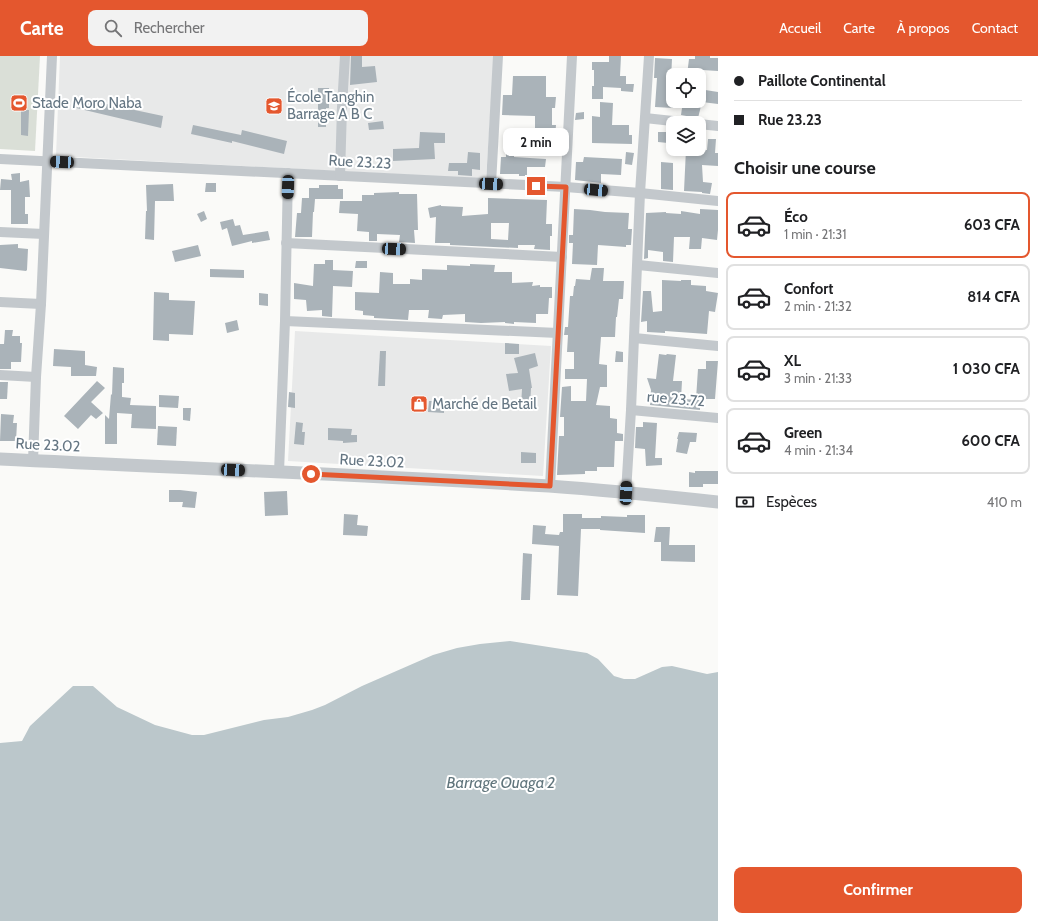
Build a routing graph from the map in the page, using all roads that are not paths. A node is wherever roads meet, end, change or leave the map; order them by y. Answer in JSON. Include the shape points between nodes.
{"nodes":[{"id":1,"x":52,"y":56,"type":"edge"},
{"id":2,"x":346,"y":56,"type":"edge"},
{"id":3,"x":498,"y":56,"type":"edge"},
{"id":4,"x":572,"y":56,"type":"edge"},
{"id":5,"x":649,"y":56,"type":"edge"},
{"id":6,"x":645,"y":118,"type":"junction"},
{"id":7,"x":666,"y":120,"type":"edge"},
{"id":8,"x":706,"y":125,"type":"edge"},
{"id":9,"x":718,"y":126,"type":"edge"},
{"id":10,"x":0,"y":159,"type":"edge"},
{"id":11,"x":47,"y":161,"type":"junction"},
{"id":12,"x":288,"y":173,"type":"junction"},
{"id":13,"x":340,"y":176,"type":"junction"},
{"id":14,"x":491,"y":184,"type":"junction"},
{"id":15,"x":566,"y":187,"type":"junction"},
{"id":16,"x":640,"y":193,"type":"junction"},
{"id":17,"x":718,"y":201,"type":"edge"},
{"id":18,"x":0,"y":232,"type":"edge"},
{"id":19,"x":44,"y":234,"type":"junction"},
{"id":20,"x":286,"y":244,"type":"junction"},
{"id":21,"x":562,"y":258,"type":"junction"},
{"id":22,"x":638,"y":265,"type":"junction"},
{"id":23,"x":718,"y":273,"type":"edge"},
{"id":24,"x":0,"y":302,"type":"edge"},
{"id":25,"x":41,"y":304,"type":"junction"},
{"id":26,"x":285,"y":321,"type":"junction"},
{"id":27,"x":558,"y":333,"type":"junction"},
{"id":28,"x":634,"y":338,"type":"junction"},
{"id":29,"x":718,"y":346,"type":"edge"},
{"id":30,"x":0,"y":375,"type":"edge"},
{"id":31,"x":36,"y":377,"type":"junction"},
{"id":32,"x":631,"y":410,"type":"junction"},
{"id":33,"x":718,"y":418,"type":"edge"},
{"id":34,"x":0,"y":459,"type":"edge"},
{"id":35,"x":33,"y":461,"type":"junction"},
{"id":36,"x":280,"y":472,"type":"junction"},
{"id":37,"x":550,"y":486,"type":"junction"},
{"id":38,"x":626,"y":493,"type":"junction"},
{"id":39,"x":718,"y":502,"type":"edge"}],
"edges":[{"from":1,"to":11,"type":"street"},
{"from":2,"to":13,"type":"street"},
{"from":3,"to":14,"type":"street"},
{"from":4,"to":15,"type":"street"},
{"from":5,"to":6,"type":"street"},
{"from":6,"to":7,"type":"street"},
{"from":6,"to":16,"type":"street"},
{"from":8,"to":9,"type":"street"},
{"from":10,"to":11,"type":"street","name":"Rue 23.23"},
{"from":11,"to":12,"type":"street","name":"Rue 23.23"},
{"from":11,"to":19,"type":"street"},
{"from":12,"to":13,"type":"street","name":"Rue 23.23"},
{"from":12,"to":20,"type":"street"},
{"from":13,"to":14,"type":"street","name":"Rue 23.23"},
{"from":14,"to":15,"type":"street","name":"Rue 23.23"},
{"from":15,"to":16,"type":"street","name":"Rue 23.23"},
{"from":15,"to":21,"type":"street"},
{"from":16,"to":17,"type":"street","name":"Rue 23.23"},
{"from":16,"to":22,"type":"street"},
{"from":18,"to":19,"type":"street"},
{"from":19,"to":25,"type":"street"},
{"from":20,"to":21,"type":"street"},
{"from":20,"to":26,"type":"street"},
{"from":21,"to":27,"type":"street"},
{"from":22,"to":23,"type":"street"},
{"from":22,"to":28,"type":"street"},
{"from":24,"to":25,"type":"street"},
{"from":25,"to":31,"type":"street"},
{"from":26,"to":27,"type":"street"},
{"from":26,"to":36,"type":"street"},
{"from":27,"to":37,"type":"street"},
{"from":28,"to":29,"type":"street"},
{"from":28,"to":32,"type":"street"},
{"from":30,"to":31,"type":"street"},
{"from":31,"to":35,"type":"street"},
{"from":32,"to":33,"type":"street","name":"rue 23.72"},
{"from":32,"to":38,"type":"street"},
{"from":34,"to":35,"type":"street","name":"Rue 23.02"},
{"from":35,"to":36,"type":"street","name":"Rue 23.02"},
{"from":36,"to":37,"type":"street","name":"Rue 23.02"},
{"from":37,"to":38,"type":"street","name":"Rue 23.02"},
{"from":38,"to":39,"type":"street","name":"Rue 23.02"}]}
